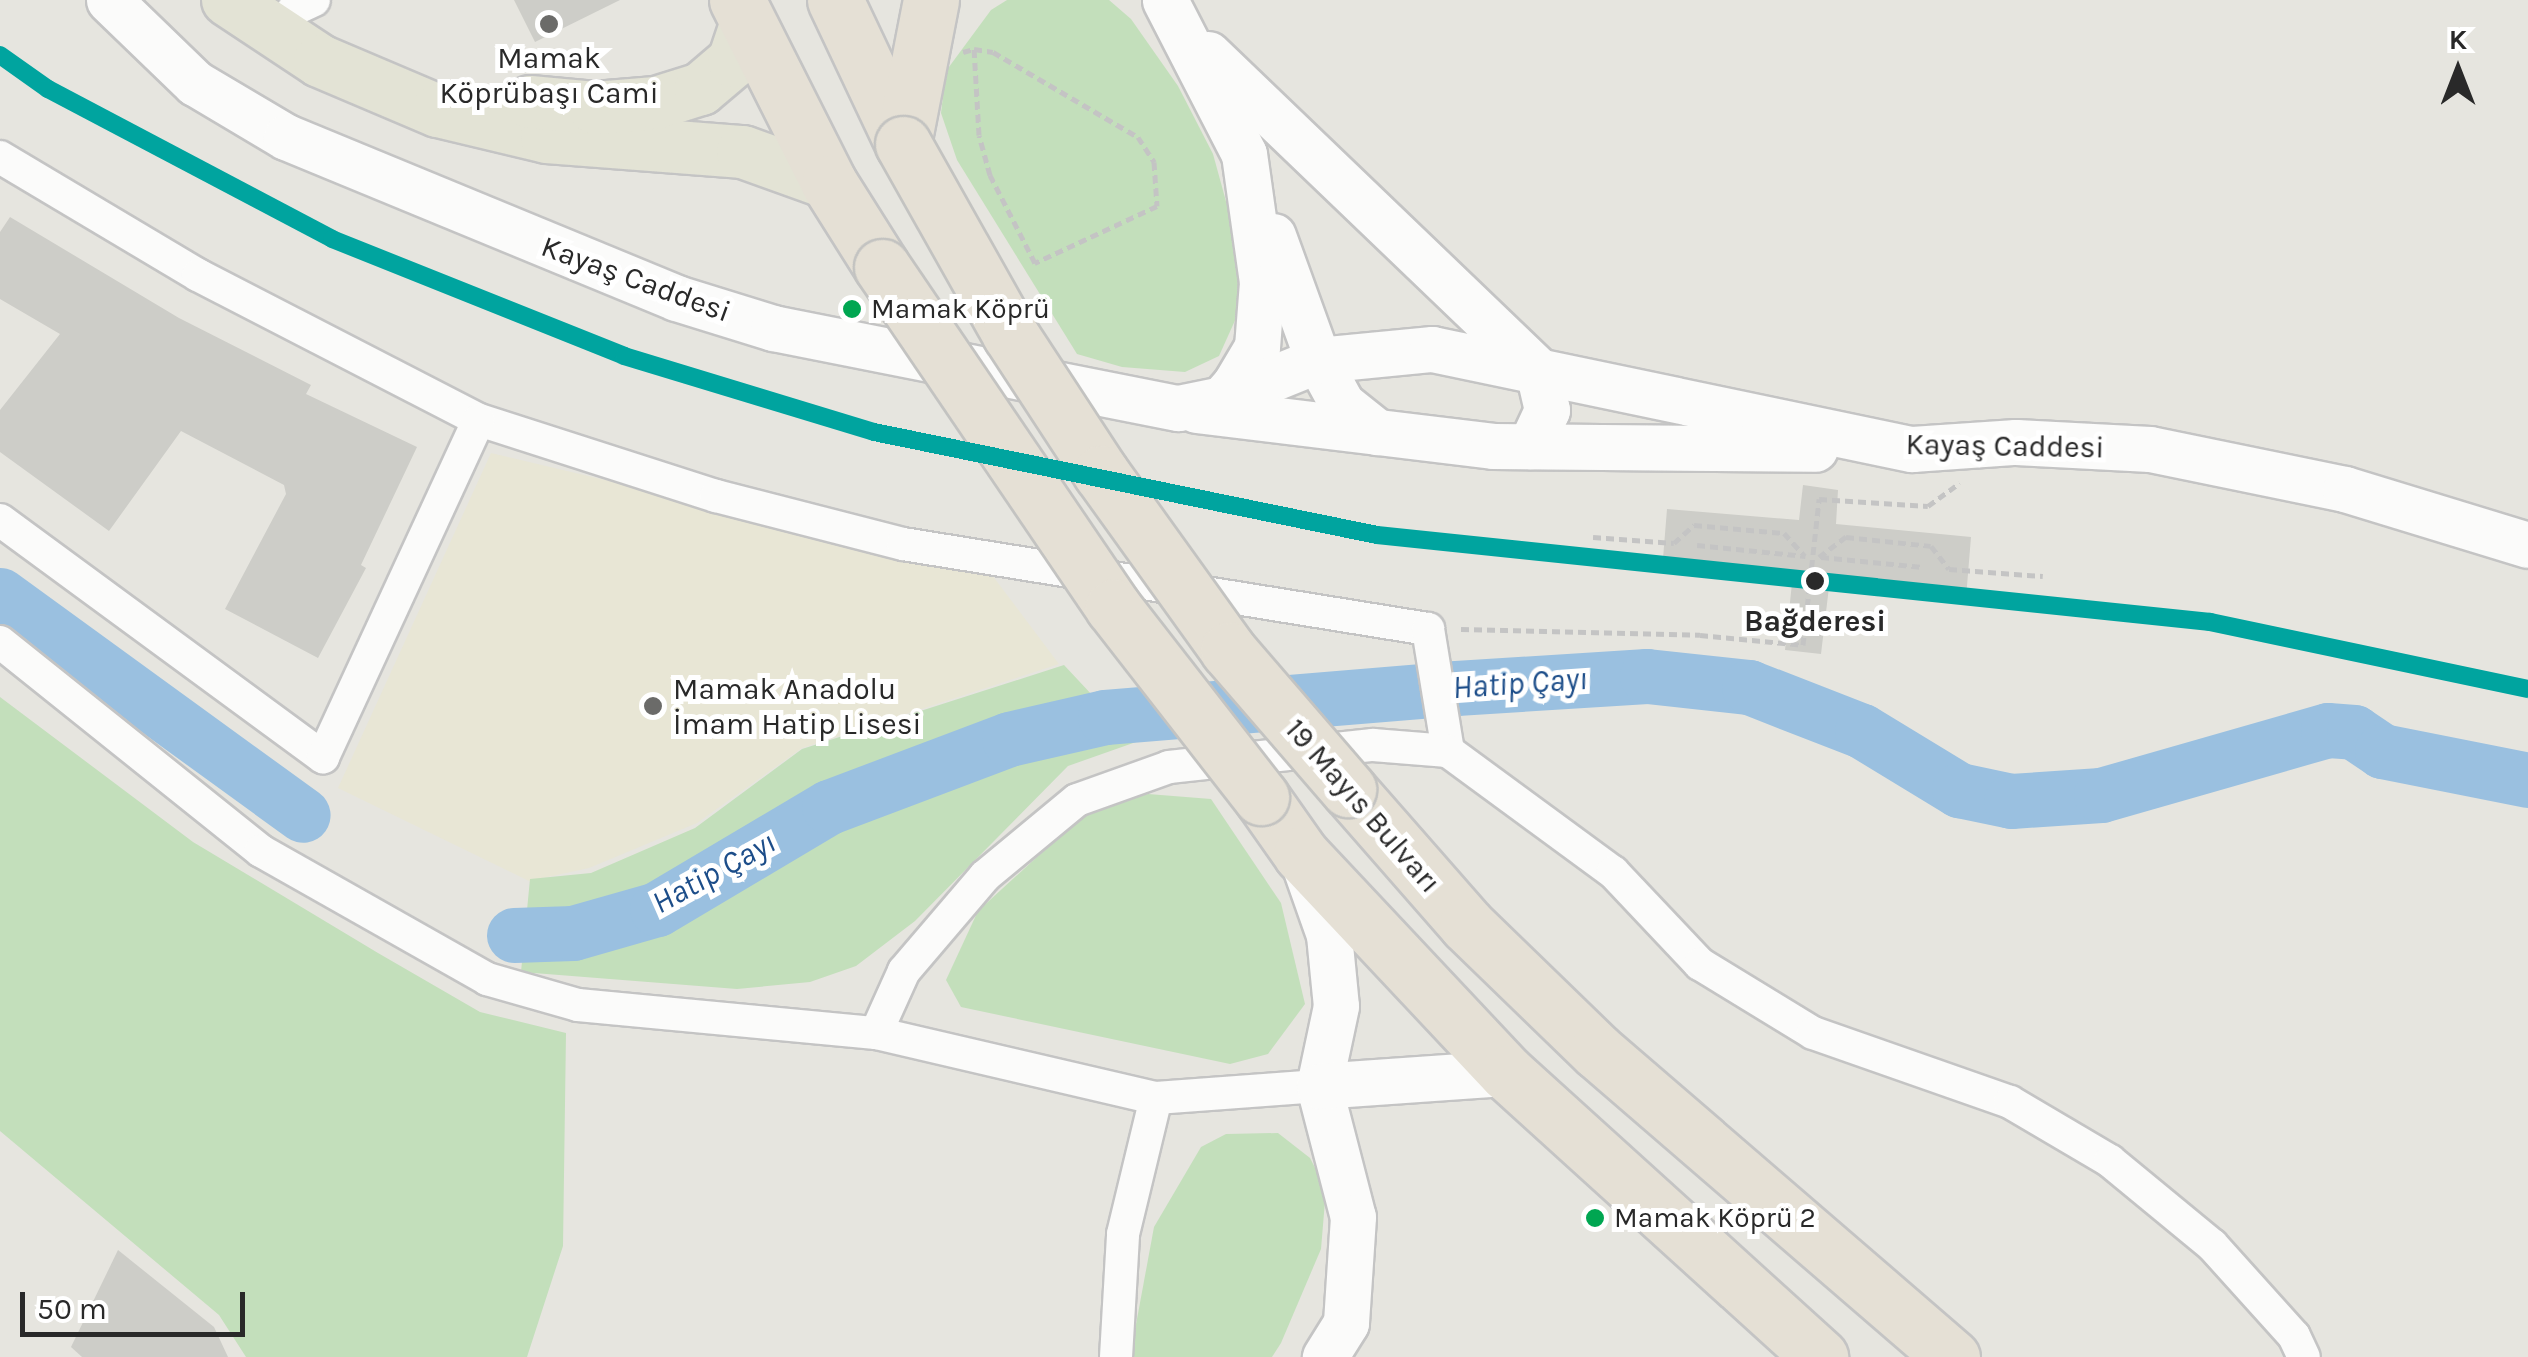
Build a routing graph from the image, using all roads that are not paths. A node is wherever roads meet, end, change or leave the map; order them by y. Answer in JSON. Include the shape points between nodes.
{"nodes":[{"id":1,"x":109,"y":0,"type":"edge"},
{"id":2,"x":228,"y":0,"type":"edge"},
{"id":3,"x":836,"y":0,"type":"edge"},
{"id":4,"x":930,"y":0,"type":"edge"},
{"id":5,"x":295,"y":3,"type":"edge"},
{"id":6,"x":742,"y":11,"type":"edge"},
{"id":7,"x":1177,"y":17,"type":"edge"},
{"id":8,"x":903,"y":144,"type":"junction"},
{"id":9,"x":1244,"y":154,"type":"junction"},
{"id":10,"x":0,"y":157,"type":"edge"},
{"id":11,"x":828,"y":183,"type":"junction"},
{"id":12,"x":1318,"y":360,"type":"junction"},
{"id":13,"x":1538,"y":371,"type":"junction"},
{"id":14,"x":1222,"y":399,"type":"junction"},
{"id":15,"x":1178,"y":408,"type":"junction"},
{"id":16,"x":479,"y":420,"type":"junction"},
{"id":17,"x":1377,"y":432,"type":"junction"},
{"id":18,"x":1530,"y":446,"type":"junction"},
{"id":19,"x":1912,"y":449,"type":"junction"},
{"id":20,"x":0,"y":520,"type":"edge"},
{"id":21,"x":2528,"y":545,"type":"edge"},
{"id":22,"x":0,"y":642,"type":"edge"},
{"id":23,"x":1448,"y":751,"type":"junction"},
{"id":24,"x":1301,"y":854,"type":"junction"},
{"id":25,"x":876,"y":1033,"type":"junction"},
{"id":26,"x":1506,"y":1073,"type":"junction"},
{"id":27,"x":1320,"y":1086,"type":"junction"},
{"id":28,"x":1156,"y":1098,"type":"junction"},
{"id":29,"x":1857,"y":1281,"type":"junction"},
{"id":30,"x":1116,"y":1357,"type":"edge"},
{"id":31,"x":1325,"y":1357,"type":"edge"},
{"id":32,"x":1820,"y":1357,"type":"edge"},
{"id":33,"x":1952,"y":1357,"type":"edge"},
{"id":34,"x":1983,"y":1357,"type":"edge"},
{"id":35,"x":2304,"y":1357,"type":"edge"}],
"edges":[{"from":1,"to":15,"type":"street","name":"Kayaş Caddesi","via":[[195,83],[286,136],[423,199],[676,298],[774,328]]},
{"from":2,"to":11,"type":"main road","via":[[320,62],[438,110],[565,140],[742,152]]},
{"from":3,"to":8,"type":"highway","name":"19 Mayıs Bulvarı"},
{"from":4,"to":8,"type":"highway"},
{"from":5,"to":6,"type":"main road","via":[[389,64],[450,85],[595,108],[701,90],[734,62]]},
{"from":6,"to":11,"type":"highway"},
{"from":7,"to":9,"type":"street"},
{"from":7,"to":13,"type":"street"},
{"from":8,"to":29,"type":"highway","name":"19 Mayıs Bulvarı","bridge":true,"via":[[1010,334],[1228,650],[1467,926]]},
{"from":9,"to":12,"type":"street"},
{"from":9,"to":14,"type":"street","via":[[1262,282],[1257,347]]},
{"from":10,"to":16,"type":"street","via":[[198,276]]},
{"from":11,"to":24,"type":"highway","bridge":true,"via":[[1113,607]]},
{"from":12,"to":13,"type":"street","name":"Kayaş Caddesi","via":[[1432,348]]},
{"from":12,"to":14,"type":"street","name":"Kayaş Caddesi"},
{"from":12,"to":17,"type":"street","via":[[1342,404]]},
{"from":13,"to":18,"type":"street","via":[[1547,410]]},
{"from":13,"to":19,"type":"street","name":"Kayaş Caddesi"},
{"from":14,"to":15,"type":"street","name":"Kayaş Caddesi"},
{"from":15,"to":17,"type":"street"},
{"from":16,"to":20,"type":"street","via":[[323,757]]},
{"from":16,"to":23,"type":"street","via":[[716,496],[903,544],[1428,629]]},
{"from":17,"to":18,"type":"street"},
{"from":18,"to":19,"type":"street"},
{"from":19,"to":21,"type":"street","name":"Kayaş Caddesi","via":[[2016,442],[2150,449],[2345,489]]},
{"from":22,"to":25,"type":"street","via":[[261,851],[487,979],[578,1005]]},
{"from":23,"to":25,"type":"street","via":[[1373,745],[1169,766],[1078,800],[985,876],[904,971]]},
{"from":23,"to":35,"type":"street","via":[[1614,872],[1716,974],[1813,1033],[2010,1102],[2110,1160],[2212,1245],[2294,1336]]},
{"from":24,"to":26,"type":"highway"},
{"from":24,"to":27,"type":"street","via":[[1329,935],[1336,1006]]},
{"from":25,"to":28,"type":"street"},
{"from":26,"to":27,"type":"street"},
{"from":26,"to":32,"type":"highway"},
{"from":27,"to":28,"type":"street"},
{"from":27,"to":31,"type":"street","via":[[1353,1217],[1346,1323]]},
{"from":28,"to":30,"type":"street","via":[[1123,1234]]},
{"from":29,"to":33,"type":"highway","name":"19 Mayıs Bulvarı"},
{"from":29,"to":34,"type":"street"}]}
